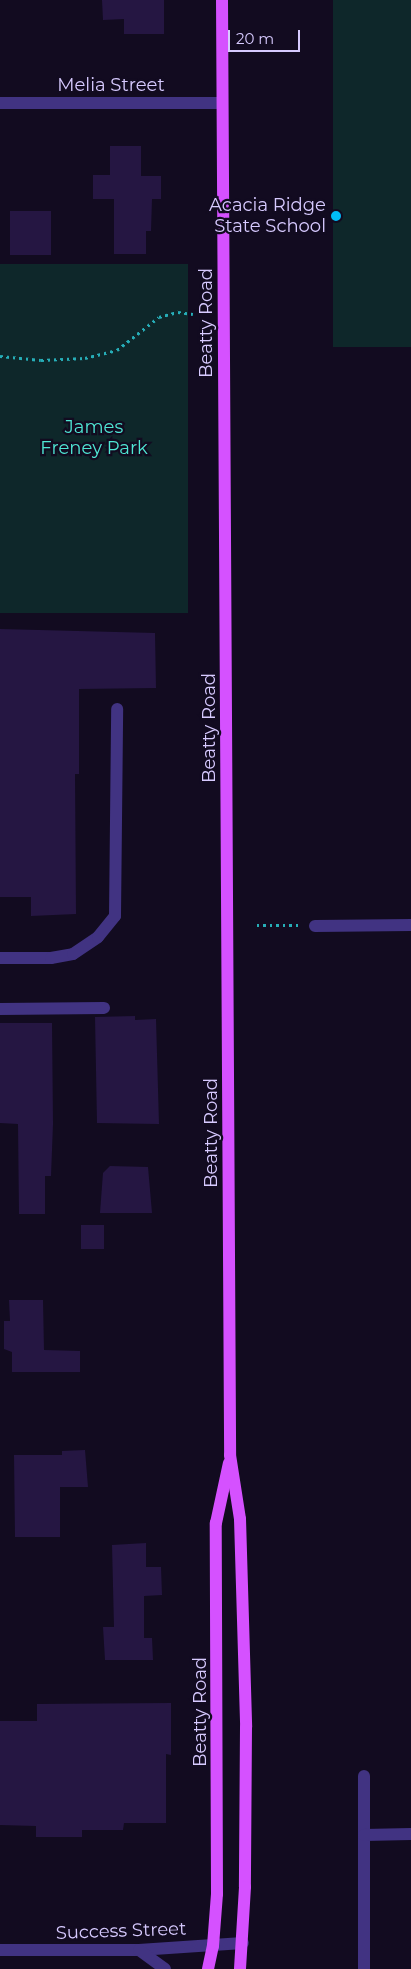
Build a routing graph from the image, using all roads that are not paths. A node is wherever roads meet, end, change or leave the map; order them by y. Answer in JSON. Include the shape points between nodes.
{"nodes":[{"id":1,"x":222,"y":0,"type":"edge"},
{"id":2,"x":0,"y":103,"type":"edge"},
{"id":3,"x":222,"y":103,"type":"junction"},
{"id":4,"x":117,"y":709,"type":"dead end"},
{"id":5,"x":411,"y":925,"type":"edge"},
{"id":6,"x":315,"y":926,"type":"road end"},
{"id":7,"x":0,"y":958,"type":"edge"},
{"id":8,"x":104,"y":1008,"type":"dead end"},
{"id":9,"x":0,"y":1009,"type":"edge"},
{"id":10,"x":230,"y":1455,"type":"junction"},
{"id":11,"x":364,"y":1776,"type":"dead end"},
{"id":12,"x":411,"y":1834,"type":"edge"},
{"id":13,"x":364,"y":1835,"type":"junction"},
{"id":14,"x":243,"y":1943,"type":"junction"},
{"id":15,"x":213,"y":1946,"type":"junction"},
{"id":16,"x":0,"y":1950,"type":"edge"},
{"id":17,"x":139,"y":1950,"type":"junction"},
{"id":18,"x":165,"y":1969,"type":"edge"},
{"id":19,"x":208,"y":1969,"type":"edge"},
{"id":20,"x":240,"y":1969,"type":"edge"},
{"id":21,"x":364,"y":1969,"type":"edge"}],
"edges":[{"from":1,"to":3,"type":"main road","name":"Beatty Road"},
{"from":2,"to":3,"type":"street","name":"Melia Street"},
{"from":3,"to":10,"type":"main road","name":"Beatty Road"},
{"from":4,"to":7,"type":"street","via":[[115,916],[98,937],[74,954],[51,958]]},
{"from":5,"to":6,"type":"street"},
{"from":8,"to":9,"type":"street"},
{"from":10,"to":14,"type":"main road","name":"Beatty Road","via":[[240,1519],[245,1655]]},
{"from":10,"to":15,"type":"main road","name":"Beatty Road","via":[[216,1523],[218,1684]]},
{"from":11,"to":13,"type":"street"},
{"from":12,"to":13,"type":"street"},
{"from":13,"to":21,"type":"street"},
{"from":14,"to":15,"type":"street","name":"Success Street"},
{"from":14,"to":20,"type":"main road","name":"Beatty Road"},
{"from":15,"to":17,"type":"street","name":"Success Street"},
{"from":15,"to":19,"type":"main road","name":"Beatty Road"},
{"from":16,"to":17,"type":"street","name":"Success Street"},
{"from":17,"to":18,"type":"street"}]}
